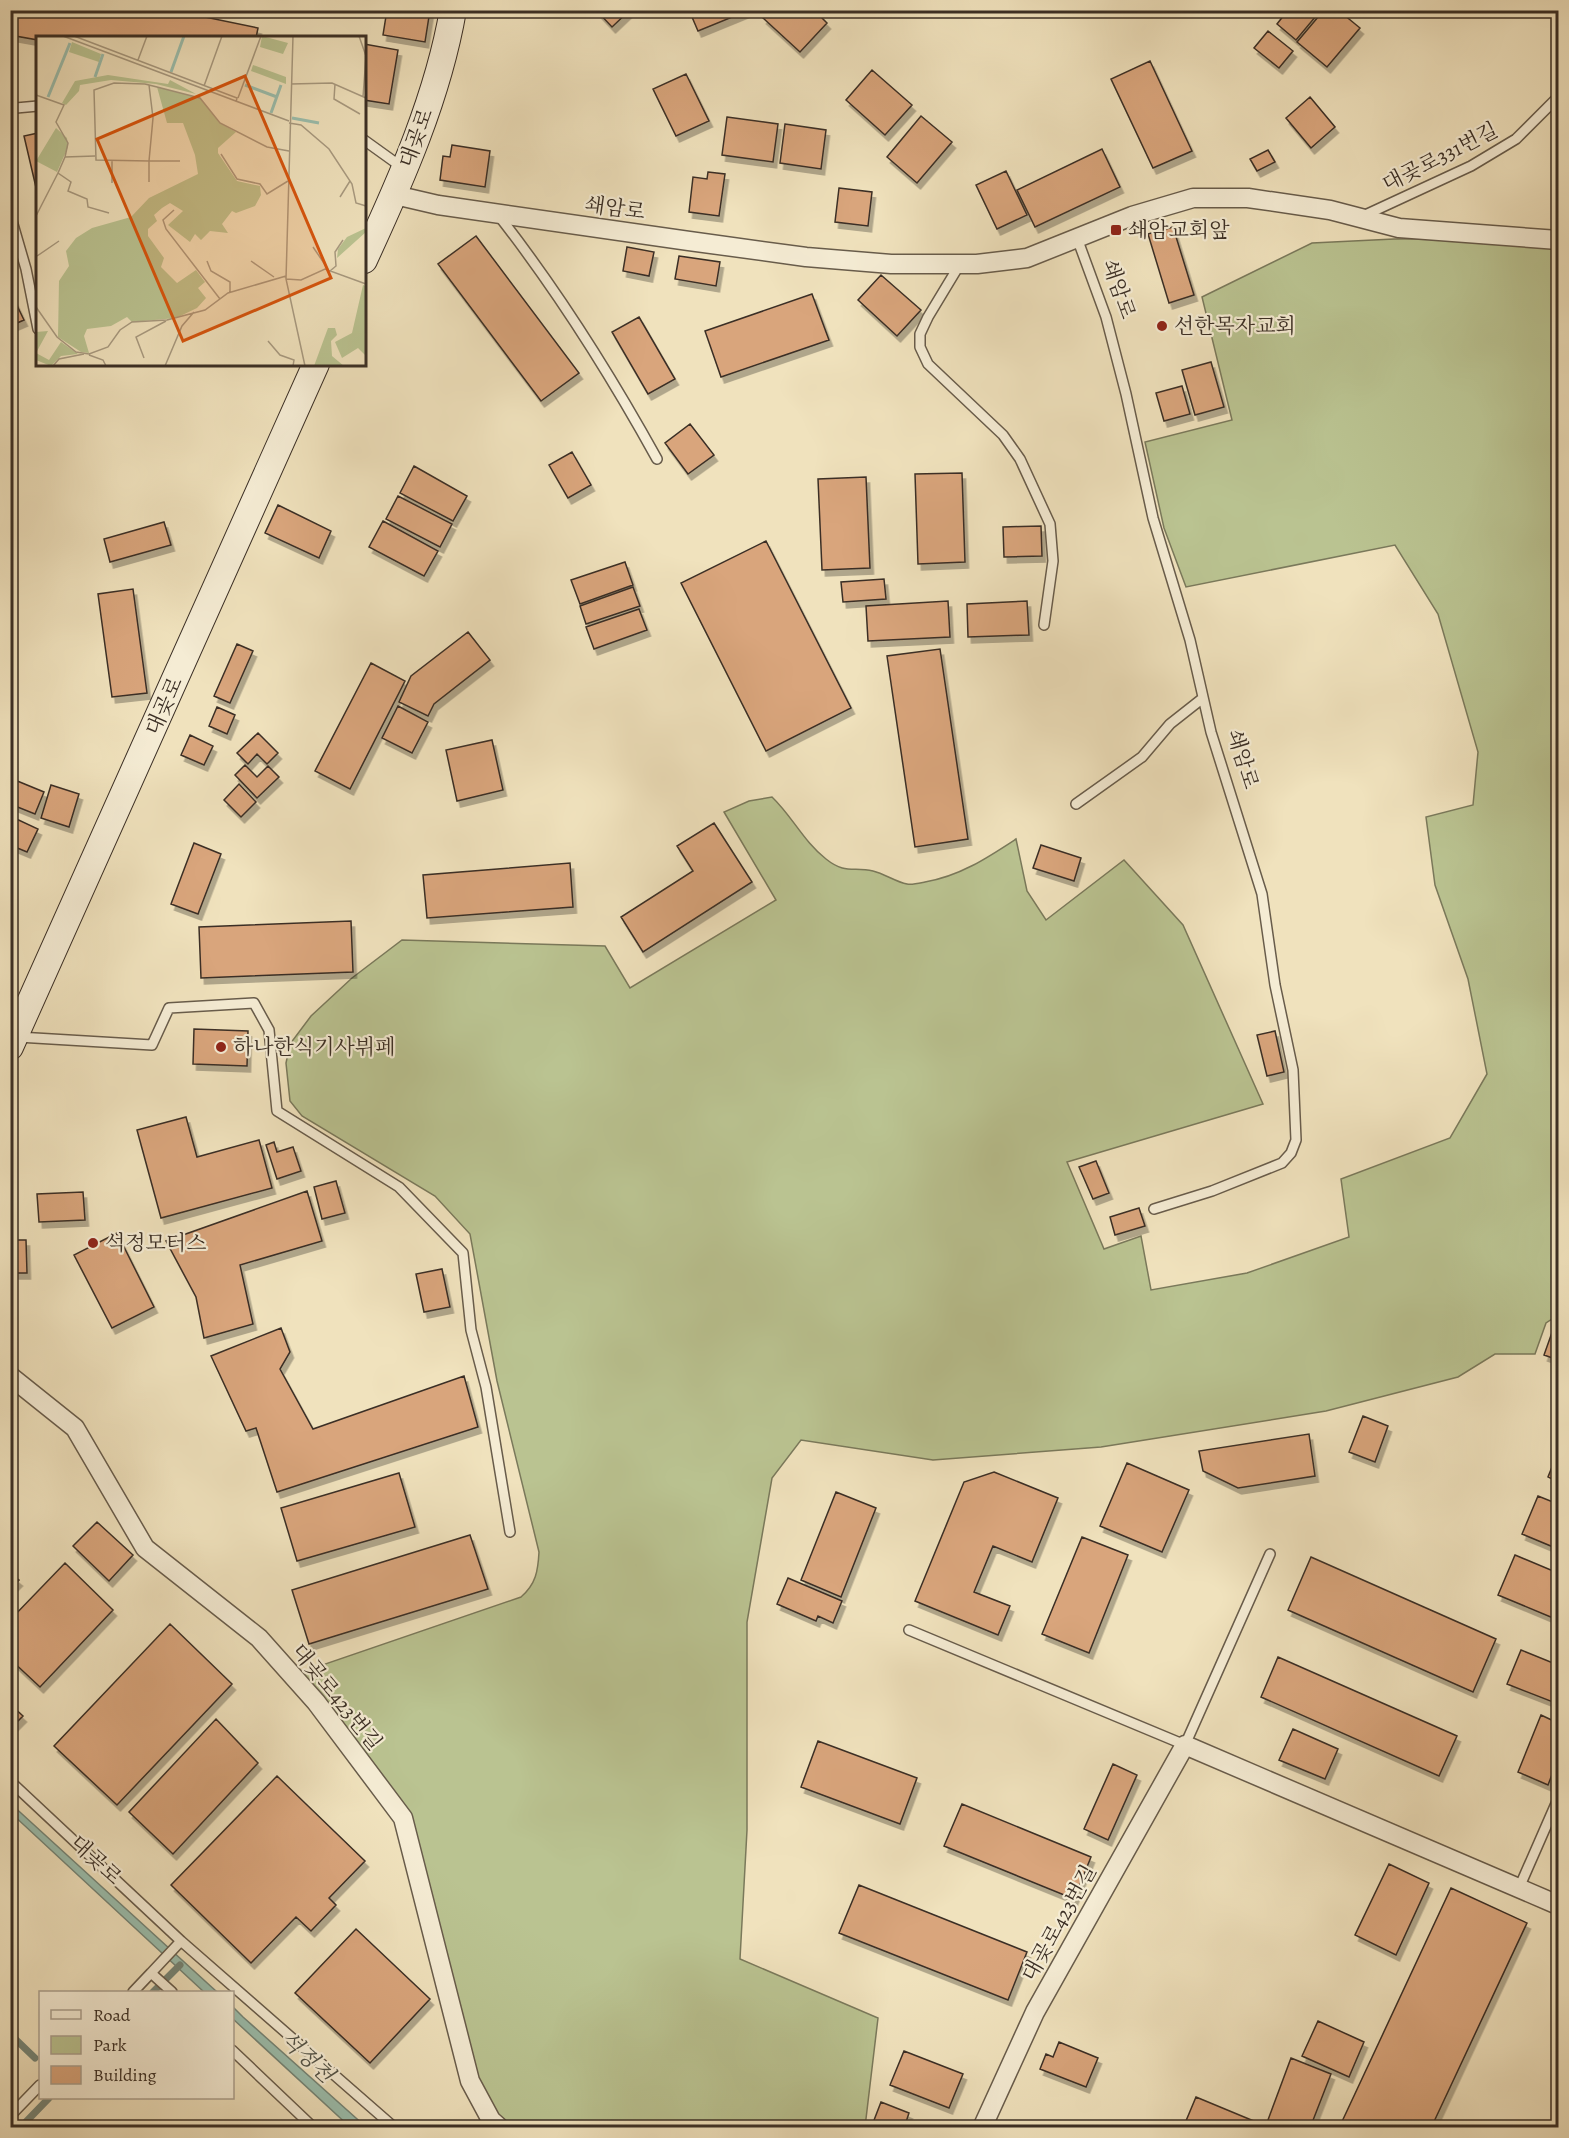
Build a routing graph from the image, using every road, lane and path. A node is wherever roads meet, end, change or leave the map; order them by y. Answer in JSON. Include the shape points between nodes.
{"nodes":[{"id":1,"x":453,"y":10,"type":"edge"},
{"id":2,"x":1558,"y":97,"type":"edge"},
{"id":3,"x":10,"y":105,"type":"edge"},
{"id":4,"x":36,"y":106,"type":"edge"},
{"id":5,"x":366,"y":141,"type":"edge"},
{"id":6,"x":405,"y":170,"type":"junction"},
{"id":7,"x":395,"y":195,"type":"junction"},
{"id":8,"x":10,"y":214,"type":"edge"},
{"id":9,"x":497,"y":214,"type":"junction"},
{"id":10,"x":1360,"y":218,"type":"junction"},
{"id":11,"x":1077,"y":238,"type":"junction"},
{"id":12,"x":1558,"y":240,"type":"edge"},
{"id":13,"x":366,"y":256,"type":"edge"},
{"id":14,"x":960,"y":264,"type":"junction"},
{"id":15,"x":36,"y":319,"type":"edge"},
{"id":16,"x":315,"y":366,"type":"edge"},
{"id":17,"x":657,"y":459,"type":"dead end"},
{"id":18,"x":1044,"y":625,"type":"dead end"},
{"id":19,"x":1203,"y":698,"type":"junction"},
{"id":20,"x":1076,"y":804,"type":"dead end"},
{"id":21,"x":13,"y":1042,"type":"edge"},
{"id":22,"x":1154,"y":1209,"type":"dead end"},
{"id":23,"x":10,"y":1376,"type":"edge"},
{"id":24,"x":510,"y":1532,"type":"dead end"},
{"id":25,"x":1270,"y":1554,"type":"dead end"},
{"id":26,"x":909,"y":1630,"type":"dead end"},
{"id":27,"x":1185,"y":1745,"type":"junction"},
{"id":28,"x":10,"y":1781,"type":"edge"},
{"id":29,"x":1558,"y":1799,"type":"edge"},
{"id":30,"x":1519,"y":1888,"type":"junction"},
{"id":31,"x":1558,"y":1905,"type":"edge"},
{"id":32,"x":180,"y":1943,"type":"junction"},
{"id":33,"x":155,"y":1972,"type":"junction"},
{"id":34,"x":134,"y":1991,"type":"edge"},
{"id":35,"x":170,"y":1991,"type":"edge"},
{"id":36,"x":234,"y":2052,"type":"edge"},
{"id":37,"x":39,"y":2086,"type":"edge"},
{"id":38,"x":10,"y":2116,"type":"edge"},
{"id":39,"x":314,"y":2127,"type":"edge"},
{"id":40,"x":395,"y":2127,"type":"edge"},
{"id":41,"x":500,"y":2127,"type":"edge"},
{"id":42,"x":982,"y":2127,"type":"edge"}],
"edges":[{"from":1,"to":6,"type":"street","name":"대곶로","via":[[429,102]]},
{"from":2,"to":10,"type":"lane","name":"대곶로331번길","via":[[1516,139]]},
{"from":3,"to":4,"type":"lane"},
{"from":5,"to":6,"type":"lane"},
{"from":6,"to":7,"type":"street","name":"대곶로"},
{"from":7,"to":9,"type":"street","name":"쇄암로"},
{"from":7,"to":13,"type":"street","name":"대곶로"},
{"from":8,"to":15,"type":"lane"},
{"from":9,"to":14,"type":"street","name":"쇄암로","via":[[806,257],[891,264]]},
{"from":9,"to":17,"type":"lane","via":[[560,297],[612,377]]},
{"from":10,"to":11,"type":"street","name":"쇄암로","via":[[1248,198],[1193,198]]},
{"from":10,"to":12,"type":"street","name":"쇄암로","via":[[1399,228]]},
{"from":11,"to":14,"type":"street","name":"쇄암로","via":[[1027,258]]},
{"from":11,"to":19,"type":"lane","name":"쇄암로","via":[[1106,317],[1153,518],[1176,586]]},
{"from":14,"to":18,"type":"lane","via":[[928,317],[920,334],[920,347],[928,364],[1004,435],[1020,459],[1050,524],[1053,561]]},
{"from":16,"to":21,"type":"street","name":"대곶로"},
{"from":19,"to":20,"type":"lane","via":[[1170,724],[1142,757]]},
{"from":19,"to":22,"type":"lane","name":"쇄암로","via":[[1262,894],[1293,1070],[1296,1140],[1282,1163],[1261,1174]]},
{"from":21,"to":24,"type":"lane","via":[[152,1045],[169,1008],[254,1003],[269,1030],[277,1111],[399,1187],[463,1253],[471,1329],[486,1387]]},
{"from":23,"to":41,"type":"street","name":"대곶로423번길","via":[[75,1428],[145,1548],[259,1638],[316,1702],[403,1818],[470,2081]]},
{"from":25,"to":27,"type":"lane","name":"대곶로423번길"},
{"from":26,"to":27,"type":"lane"},
{"from":27,"to":30,"type":"street"},
{"from":27,"to":42,"type":"street","name":"대곶로423번길","via":[[1035,2012]]},
{"from":28,"to":32,"type":"lane","name":"대곶로"},
{"from":29,"to":30,"type":"lane"},
{"from":30,"to":31,"type":"street"},
{"from":32,"to":33,"type":"lane"},
{"from":32,"to":40,"type":"lane","name":"대곶로"},
{"from":33,"to":34,"type":"lane"},
{"from":33,"to":35,"type":"lane"},
{"from":36,"to":39,"type":"lane"},
{"from":37,"to":38,"type":"lane"}]}
